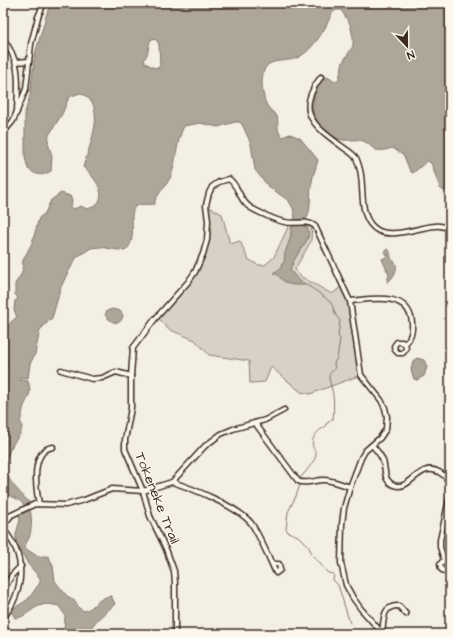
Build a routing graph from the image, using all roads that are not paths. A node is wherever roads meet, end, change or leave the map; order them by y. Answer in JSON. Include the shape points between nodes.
{"nodes":[{"id":1,"x":44,"y":3,"type":"edge"},
{"id":2,"x":3,"y":39,"type":"edge"},
{"id":3,"x":29,"y":61,"type":"junction"},
{"id":4,"x":16,"y":62,"type":"junction"},
{"id":5,"x":321,"y":77,"type":"dead end"},
{"id":6,"x":17,"y":114,"type":"junction"},
{"id":7,"x":3,"y":133,"type":"edge"},
{"id":8,"x":450,"y":229,"type":"edge"},
{"id":9,"x":350,"y":301,"type":"junction"},
{"id":10,"x":405,"y":344,"type":"dead end"},
{"id":11,"x":62,"y":370,"type":"dead end"},
{"id":12,"x":131,"y":376,"type":"junction"},
{"id":13,"x":284,"y":410,"type":"dead end"},
{"id":14,"x":255,"y":423,"type":"junction"},
{"id":15,"x":372,"y":445,"type":"junction"},
{"id":16,"x":53,"y":447,"type":"dead end"},
{"id":17,"x":172,"y":482,"type":"junction"},
{"id":18,"x":450,"y":486,"type":"edge"},
{"id":19,"x":350,"y":487,"type":"junction"},
{"id":20,"x":143,"y":491,"type":"junction"},
{"id":21,"x":450,"y":495,"type":"edge"},
{"id":22,"x":37,"y":504,"type":"junction"},
{"id":23,"x":12,"y":516,"type":"junction"},
{"id":24,"x":3,"y":519,"type":"edge"},
{"id":25,"x":3,"y":528,"type":"edge"},
{"id":26,"x":444,"y":560,"type":"junction"},
{"id":27,"x":450,"y":562,"type":"edge"},
{"id":28,"x":272,"y":564,"type":"dead end"},
{"id":29,"x":21,"y":566,"type":"junction"},
{"id":30,"x":450,"y":569,"type":"edge"},
{"id":31,"x":3,"y":590,"type":"edge"},
{"id":32,"x":406,"y":614,"type":"dead end"},
{"id":33,"x":3,"y":618,"type":"edge"},
{"id":34,"x":382,"y":633,"type":"edge"},
{"id":35,"x":175,"y":634,"type":"edge"}],
"edges":[{"from":1,"to":3,"type":"street","via":[[38,17]]},
{"from":2,"to":4,"type":"street"},
{"from":3,"to":4,"type":"street"},
{"from":3,"to":6,"type":"street","via":[[26,89]]},
{"from":4,"to":6,"type":"street"},
{"from":5,"to":8,"type":"street","via":[[309,100],[308,113],[320,131],[356,158],[362,177],[365,212],[371,226],[389,234],[435,226]]},
{"from":6,"to":7,"type":"street"},
{"from":9,"to":10,"type":"street","via":[[389,298],[405,306],[413,325],[411,337]]},
{"from":9,"to":12,"type":"street","name":"Tokeneke Trail","via":[[312,224],[281,221],[252,208],[245,203],[234,182],[229,179],[219,182],[212,188],[206,205],[207,240],[200,262],[188,282],[136,342],[133,348]]},
{"from":9,"to":15,"type":"street","via":[[361,375],[381,400],[387,417],[386,430]]},
{"from":11,"to":12,"type":"street","via":[[92,379],[116,372]]},
{"from":12,"to":20,"type":"street","name":"Tokeneke Trail","via":[[131,408],[125,449]]},
{"from":13,"to":14,"type":"street"},
{"from":14,"to":17,"type":"street","via":[[221,434],[205,446]]},
{"from":14,"to":19,"type":"street","via":[[298,481],[303,483],[333,480]]},
{"from":15,"to":18,"type":"street","via":[[383,462],[386,478],[395,486],[402,486],[424,470],[430,469],[442,473]]},
{"from":15,"to":19,"type":"street","via":[[361,458]]},
{"from":16,"to":22,"type":"street","via":[[44,451],[35,472]]},
{"from":17,"to":20,"type":"street"},
{"from":17,"to":28,"type":"street","via":[[194,489],[245,517],[252,524]]},
{"from":19,"to":34,"type":"street","via":[[342,524],[342,569],[353,598]]},
{"from":20,"to":22,"type":"street","via":[[112,488],[66,505]]},
{"from":20,"to":35,"type":"street","name":"Tokeneke Trail","via":[[150,516],[174,571]]},
{"from":21,"to":26,"type":"street","via":[[440,540]]},
{"from":22,"to":23,"type":"street"},
{"from":23,"to":24,"type":"street"},
{"from":23,"to":25,"type":"street"},
{"from":25,"to":29,"type":"street","via":[[20,558]]},
{"from":26,"to":27,"type":"street"},
{"from":26,"to":30,"type":"street","via":[[440,564],[441,569]]},
{"from":29,"to":31,"type":"street"},
{"from":29,"to":33,"type":"street","via":[[20,580],[13,601]]},
{"from":32,"to":34,"type":"street","via":[[399,606],[389,607],[385,612]]}]}
